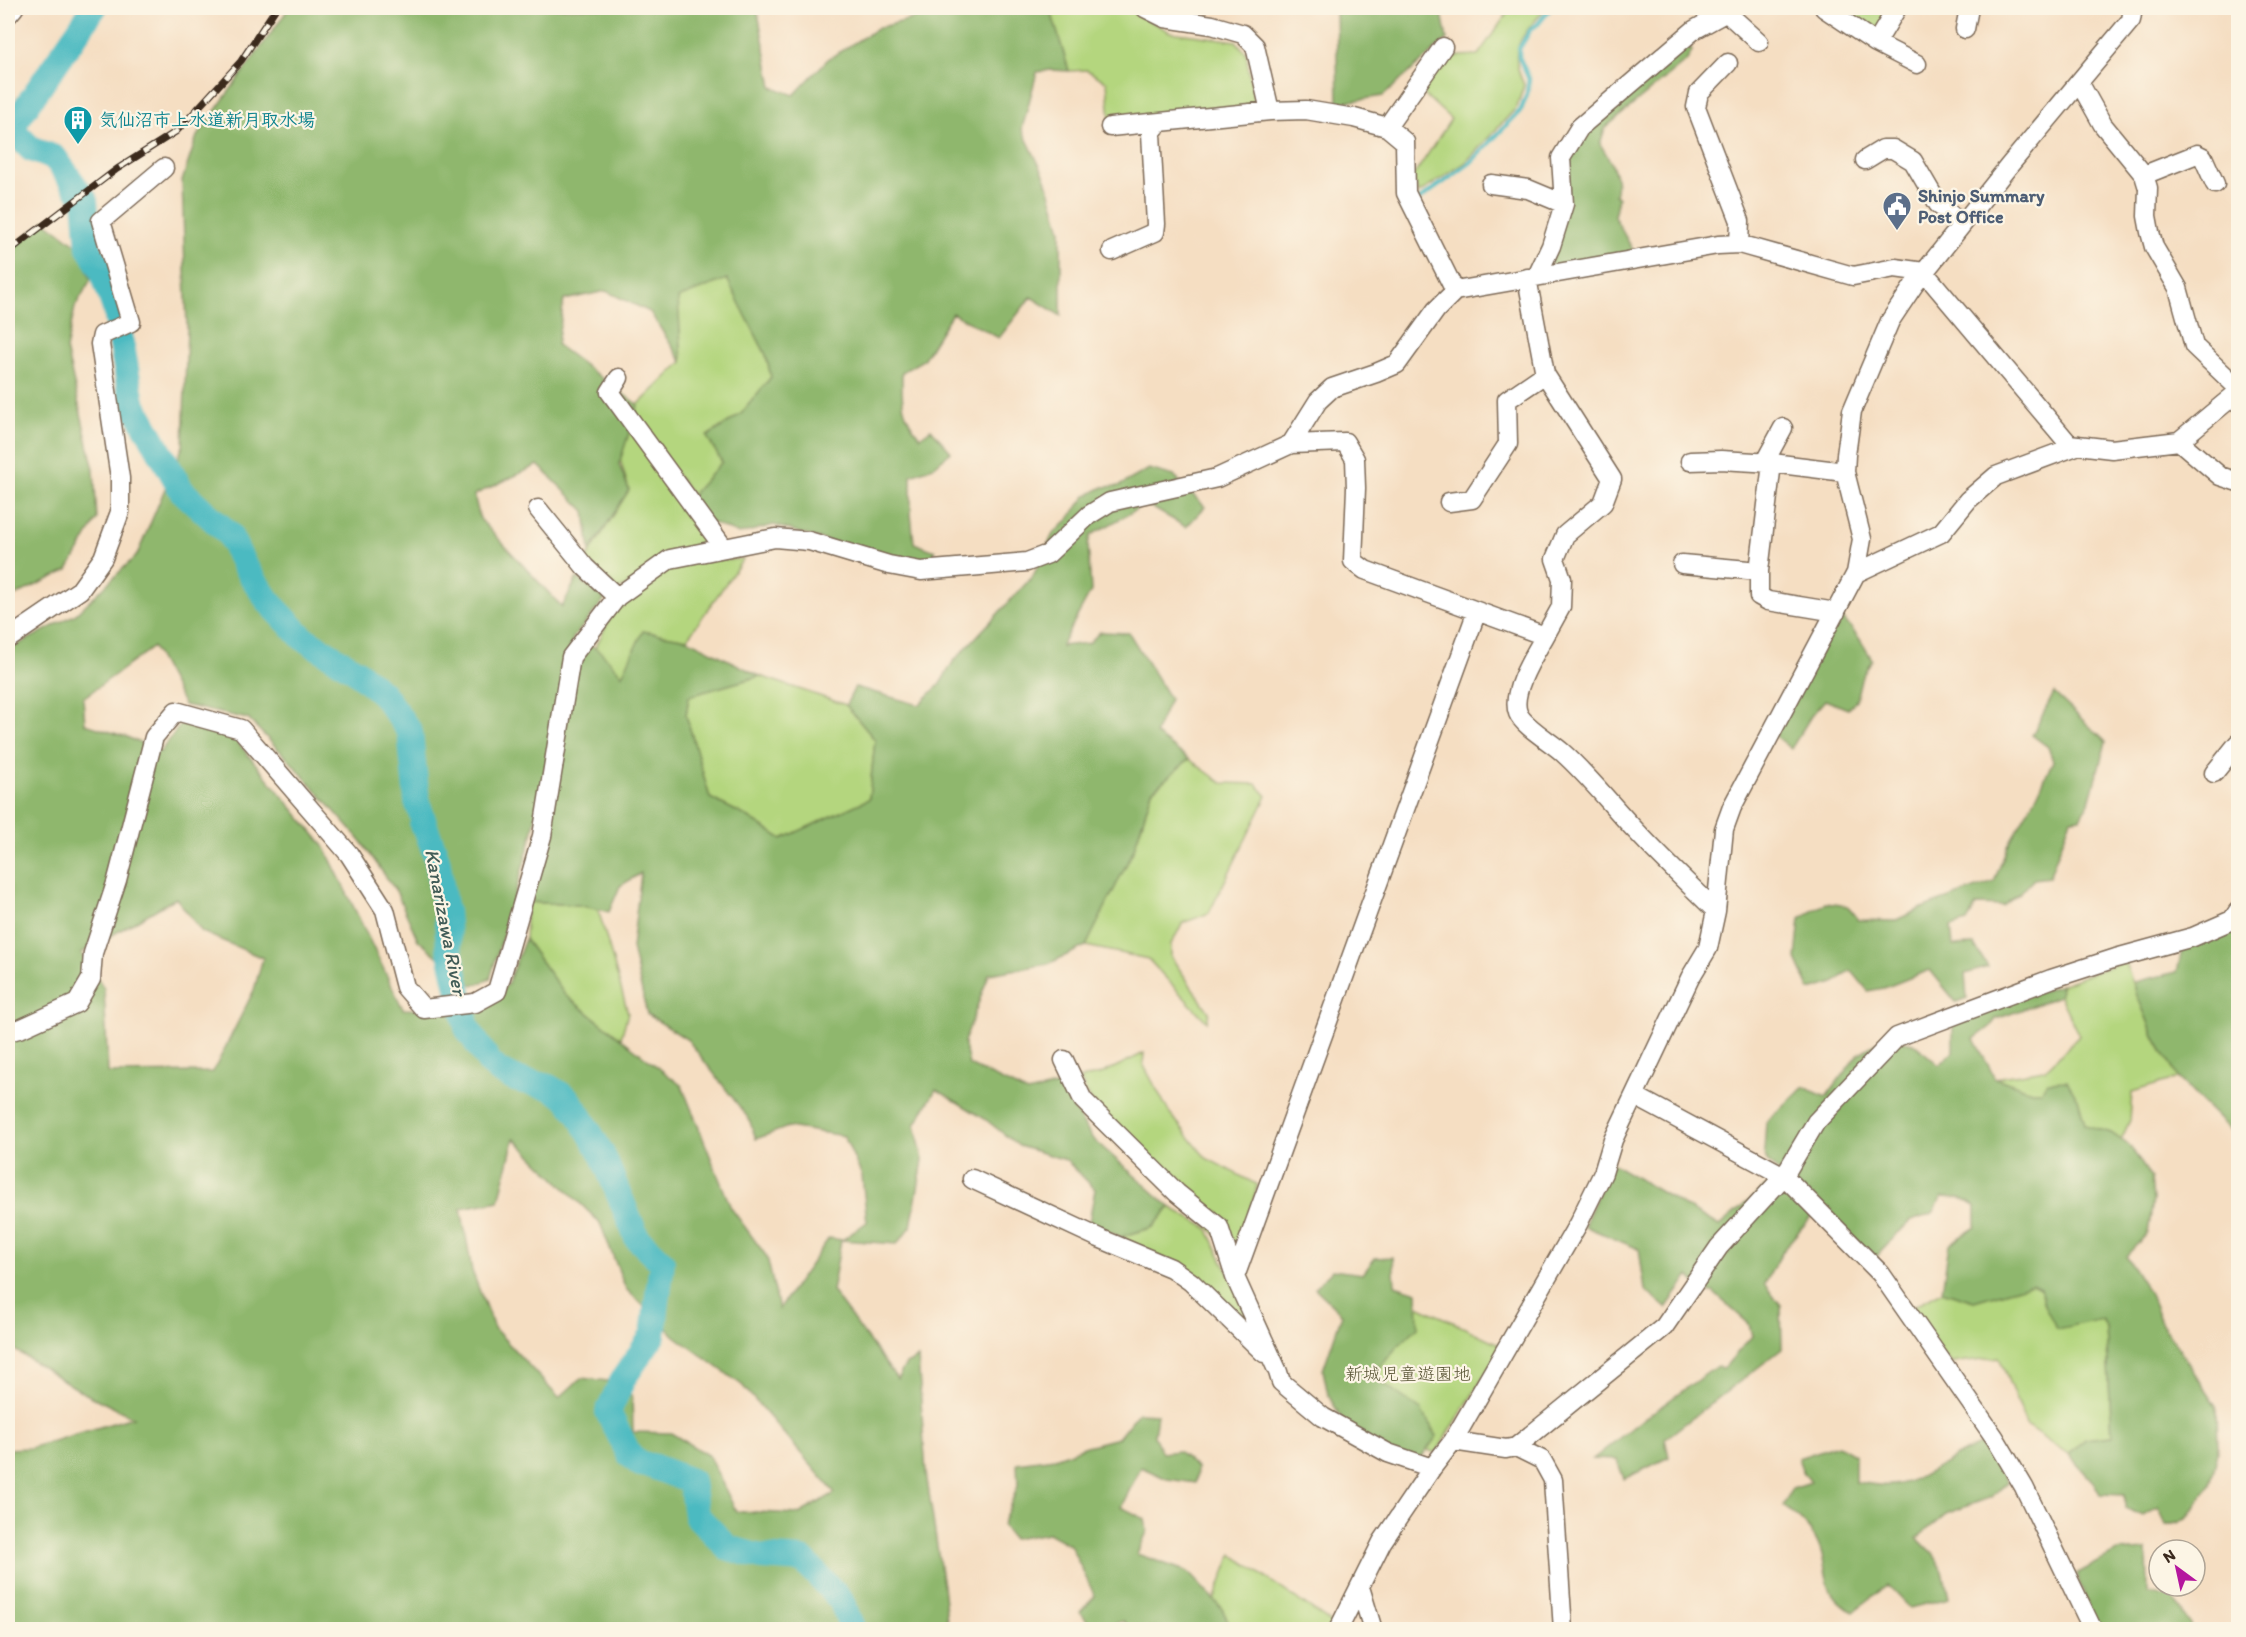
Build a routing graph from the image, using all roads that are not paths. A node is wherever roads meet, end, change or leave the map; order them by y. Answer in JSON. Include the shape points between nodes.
{"nodes":[{"id":1,"x":14,"y":8,"type":"edge"},
{"id":2,"x":1145,"y":8,"type":"edge"},
{"id":3,"x":1824,"y":8,"type":"edge"},
{"id":4,"x":1897,"y":8,"type":"edge"},
{"id":5,"x":1969,"y":8,"type":"edge"},
{"id":6,"x":2133,"y":8,"type":"edge"},
{"id":7,"x":1727,"y":9,"type":"edge"},
{"id":8,"x":8,"y":15,"type":"edge"},
{"id":9,"x":1965,"y":29,"type":"dead end"},
{"id":10,"x":1759,"y":42,"type":"dead end"},
{"id":11,"x":1876,"y":43,"type":"junction"},
{"id":12,"x":1443,"y":47,"type":"dead end"},
{"id":13,"x":1728,"y":63,"type":"dead end"},
{"id":14,"x":1917,"y":64,"type":"dead end"},
{"id":15,"x":2079,"y":82,"type":"junction"},
{"id":16,"x":1270,"y":111,"type":"junction"},
{"id":17,"x":1159,"y":123,"type":"junction"},
{"id":18,"x":1110,"y":127,"type":"dead end"},
{"id":19,"x":1387,"y":127,"type":"junction"},
{"id":20,"x":1865,"y":160,"type":"dead end"},
{"id":21,"x":164,"y":168,"type":"dead end"},
{"id":22,"x":2144,"y":175,"type":"junction"},
{"id":23,"x":1491,"y":184,"type":"dead end"},
{"id":24,"x":2216,"y":184,"type":"dead end"},
{"id":25,"x":1564,"y":204,"type":"junction"},
{"id":26,"x":1962,"y":224,"type":"junction"},
{"id":27,"x":1739,"y":244,"type":"junction"},
{"id":28,"x":1112,"y":250,"type":"dead end"},
{"id":29,"x":1924,"y":272,"type":"junction"},
{"id":30,"x":1532,"y":277,"type":"junction"},
{"id":31,"x":1455,"y":291,"type":"junction"},
{"id":32,"x":1545,"y":374,"type":"junction"},
{"id":33,"x":619,"y":378,"type":"dead end"},
{"id":34,"x":2238,"y":390,"type":"edge"},
{"id":35,"x":1783,"y":428,"type":"dead end"},
{"id":36,"x":2179,"y":441,"type":"junction"},
{"id":37,"x":1291,"y":444,"type":"junction"},
{"id":38,"x":2079,"y":445,"type":"junction"},
{"id":39,"x":1689,"y":461,"type":"dead end"},
{"id":40,"x":1768,"y":463,"type":"junction"},
{"id":41,"x":1845,"y":472,"type":"junction"},
{"id":42,"x":2238,"y":483,"type":"edge"},
{"id":43,"x":1449,"y":502,"type":"dead end"},
{"id":44,"x":538,"y":509,"type":"dead end"},
{"id":45,"x":724,"y":548,"type":"junction"},
{"id":46,"x":1682,"y":564,"type":"dead end"},
{"id":47,"x":1759,"y":571,"type":"junction"},
{"id":48,"x":1856,"y":573,"type":"junction"},
{"id":49,"x":617,"y":597,"type":"junction"},
{"id":50,"x":1477,"y":611,"type":"junction"},
{"id":51,"x":1836,"y":612,"type":"junction"},
{"id":52,"x":1545,"y":636,"type":"junction"},
{"id":53,"x":8,"y":639,"type":"edge"},
{"id":54,"x":2238,"y":743,"type":"edge"},
{"id":55,"x":2214,"y":773,"type":"dead end"},
{"id":56,"x":1716,"y":911,"type":"junction"},
{"id":57,"x":2238,"y":911,"type":"edge"},
{"id":58,"x":8,"y":1032,"type":"edge"},
{"id":59,"x":1064,"y":1060,"type":"dead end"},
{"id":60,"x":1635,"y":1096,"type":"junction"},
{"id":61,"x":1784,"y":1176,"type":"junction"},
{"id":62,"x":972,"y":1179,"type":"dead end"},
{"id":63,"x":1235,"y":1277,"type":"junction"},
{"id":64,"x":1272,"y":1360,"type":"junction"},
{"id":65,"x":1453,"y":1442,"type":"junction"},
{"id":66,"x":1515,"y":1447,"type":"junction"},
{"id":67,"x":1432,"y":1468,"type":"junction"},
{"id":68,"x":1360,"y":1587,"type":"junction"},
{"id":69,"x":1338,"y":1629,"type":"edge"},
{"id":70,"x":1373,"y":1629,"type":"edge"},
{"id":71,"x":1563,"y":1629,"type":"edge"},
{"id":72,"x":2093,"y":1629,"type":"edge"}],
"edges":[{"from":1,"to":8,"type":"street"},
{"from":2,"to":16,"type":"street","via":[[1165,18],[1243,34],[1255,46]]},
{"from":3,"to":11,"type":"street"},
{"from":4,"to":11,"type":"street"},
{"from":5,"to":9,"type":"street"},
{"from":6,"to":15,"type":"street","via":[[2131,20]]},
{"from":7,"to":10,"type":"street"},
{"from":7,"to":25,"type":"street","via":[[1694,30],[1580,127],[1561,158]]},
{"from":11,"to":14,"type":"street"},
{"from":12,"to":19,"type":"street"},
{"from":13,"to":27,"type":"street","via":[[1700,93],[1696,107],[1740,221]]},
{"from":15,"to":22,"type":"street","via":[[2103,125]]},
{"from":15,"to":26,"type":"street"},
{"from":16,"to":17,"type":"street"},
{"from":16,"to":19,"type":"street","via":[[1306,110]]},
{"from":17,"to":18,"type":"street"},
{"from":17,"to":28,"type":"street","via":[[1151,133],[1155,232]]},
{"from":19,"to":31,"type":"street","via":[[1405,142],[1406,193]]},
{"from":20,"to":26,"type":"street","via":[[1883,148],[1893,149],[1913,161],[1938,204]]},
{"from":21,"to":53,"type":"street","via":[[101,221],[131,322],[102,335],[100,344],[120,478],[120,512],[103,558],[80,590]]},
{"from":22,"to":24,"type":"street","via":[[2197,154],[2204,157]]},
{"from":22,"to":34,"type":"street","via":[[2148,188],[2146,216],[2154,247],[2178,288],[2194,346]]},
{"from":23,"to":25,"type":"street","via":[[1528,189]]},
{"from":25,"to":30,"type":"street","via":[[1551,246]]},
{"from":26,"to":29,"type":"street"},
{"from":27,"to":29,"type":"street","via":[[1852,276],[1895,268]]},
{"from":27,"to":30,"type":"street"},
{"from":29,"to":38,"type":"street","via":[[2069,444]]},
{"from":29,"to":41,"type":"street","via":[[1890,321],[1852,411]]},
{"from":30,"to":31,"type":"street"},
{"from":30,"to":32,"type":"street"},
{"from":31,"to":37,"type":"street","via":[[1436,310],[1397,364],[1332,388],[1318,401]]},
{"from":32,"to":43,"type":"street","via":[[1507,400],[1508,444],[1472,499]]},
{"from":32,"to":52,"type":"street","via":[[1612,479],[1603,503],[1565,535],[1558,551],[1555,559],[1562,579],[1561,607]]},
{"from":33,"to":45,"type":"street","via":[[610,392]]},
{"from":34,"to":36,"type":"street"},
{"from":35,"to":40,"type":"street"},
{"from":36,"to":38,"type":"street","via":[[2112,449]]},
{"from":36,"to":42,"type":"street","via":[[2220,476]]},
{"from":37,"to":45,"type":"street","via":[[1217,478],[1110,502],[1089,515],[1048,554],[1027,562],[921,571],[809,541],[775,538]]},
{"from":37,"to":50,"type":"street","via":[[1345,442],[1355,459],[1353,561],[1365,570]]},
{"from":38,"to":48,"type":"street","via":[[1996,476],[1968,500],[1941,533]]},
{"from":39,"to":40,"type":"street"},
{"from":40,"to":41,"type":"street"},
{"from":40,"to":47,"type":"street"},
{"from":41,"to":48,"type":"street","via":[[1862,540]]},
{"from":44,"to":49,"type":"street","via":[[585,567]]},
{"from":45,"to":49,"type":"street","via":[[670,559]]},
{"from":46,"to":47,"type":"street"},
{"from":47,"to":51,"type":"street","via":[[1759,596],[1768,601]]},
{"from":48,"to":51,"type":"street"},
{"from":49,"to":58,"type":"street","via":[[571,657],[542,836],[496,991],[475,1003],[424,1009],[405,987],[385,910],[349,854],[242,729],[176,711],[154,737],[117,880],[93,953],[91,980],[77,1003]]},
{"from":50,"to":52,"type":"street"},
{"from":50,"to":63,"type":"street"},
{"from":51,"to":56,"type":"street","via":[[1732,807],[1724,829]]},
{"from":52,"to":56,"type":"street","via":[[1523,676],[1516,699],[1518,713],[1598,787]]},
{"from":54,"to":55,"type":"street"},
{"from":56,"to":60,"type":"street","via":[[1708,948]]},
{"from":57,"to":61,"type":"street","via":[[2232,920],[2193,937],[2015,992],[1897,1037],[1816,1122]]},
{"from":59,"to":63,"type":"street","via":[[1083,1100],[1177,1193],[1219,1227]]},
{"from":60,"to":61,"type":"street"},
{"from":60,"to":65,"type":"street","via":[[1578,1224]]},
{"from":61,"to":66,"type":"street","via":[[1719,1247],[1664,1327]]},
{"from":61,"to":72,"type":"street","via":[[1881,1274],[1995,1438],[2024,1487]]},
{"from":62,"to":64,"type":"street","via":[[1171,1268],[1191,1282]]},
{"from":63,"to":64,"type":"street"},
{"from":64,"to":67,"type":"street","via":[[1281,1382],[1323,1417],[1388,1453]]},
{"from":65,"to":66,"type":"street"},
{"from":65,"to":67,"type":"street"},
{"from":66,"to":71,"type":"street","via":[[1542,1460],[1553,1480]]},
{"from":67,"to":68,"type":"street","via":[[1382,1542]]},
{"from":68,"to":69,"type":"street"},
{"from":68,"to":70,"type":"street"}]}
